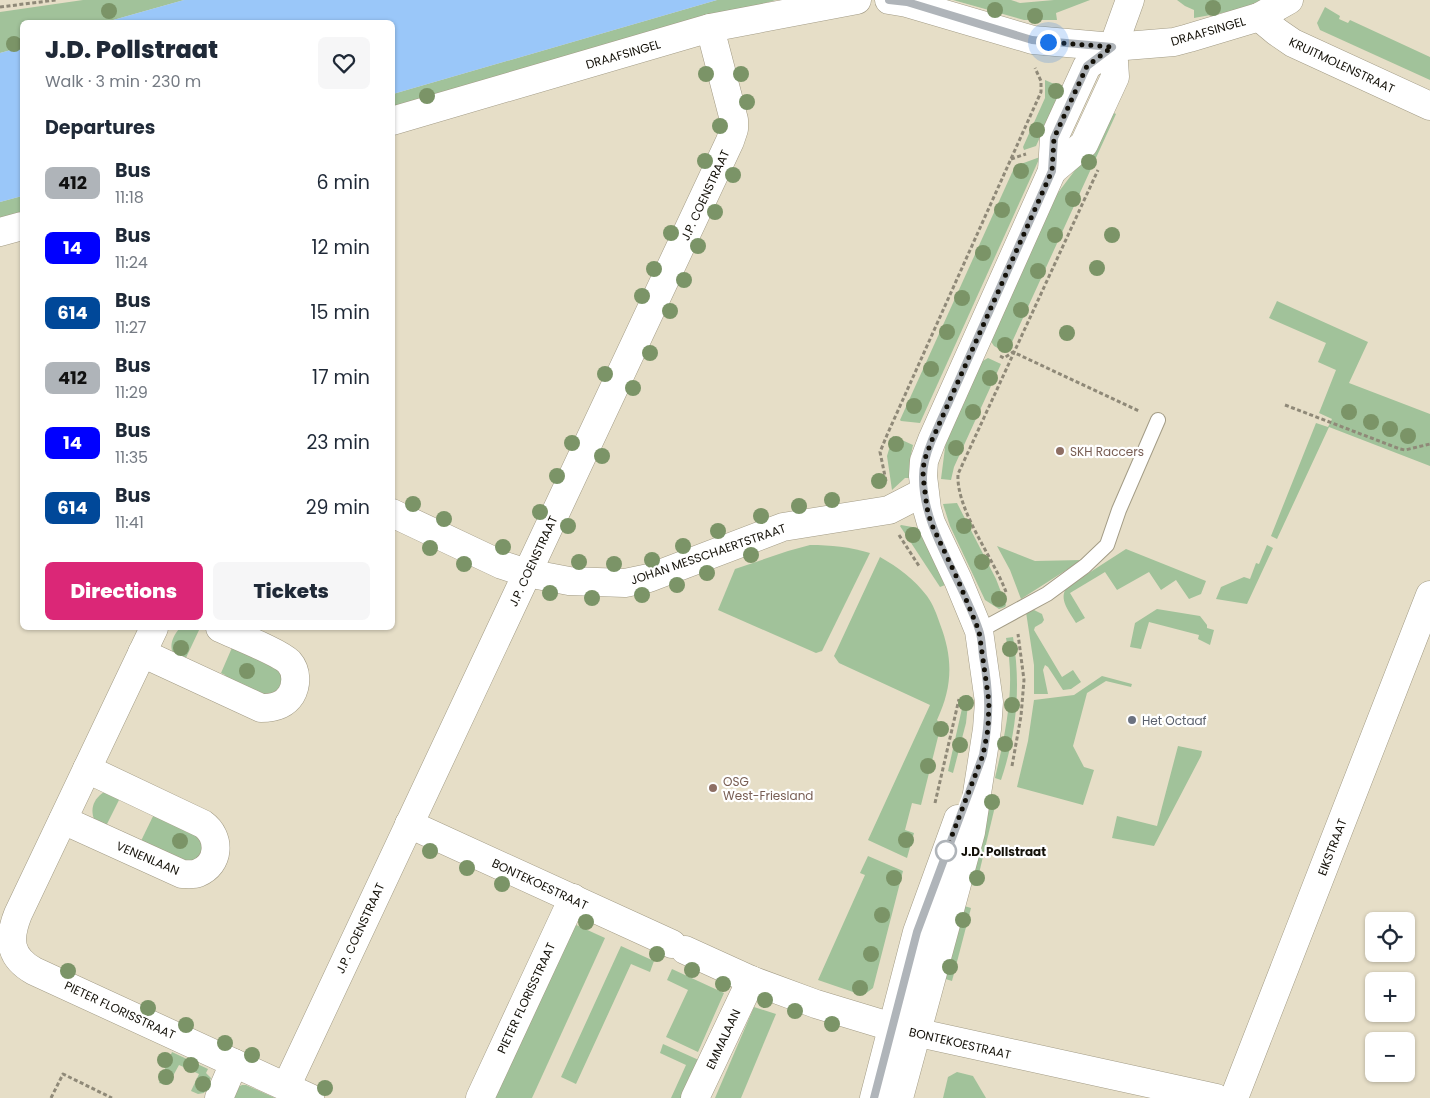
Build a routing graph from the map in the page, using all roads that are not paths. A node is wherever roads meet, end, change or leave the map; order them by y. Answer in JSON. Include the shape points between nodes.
{"nodes":[{"id":1,"x":857,"y":0,"type":"edge"},
{"id":2,"x":889,"y":0,"type":"edge"},
{"id":3,"x":1130,"y":0,"type":"edge"},
{"id":4,"x":1289,"y":0,"type":"edge"},
{"id":5,"x":1259,"y":16,"type":"junction"},
{"id":6,"x":710,"y":28,"type":"junction"},
{"id":7,"x":1112,"y":47,"type":"junction"},
{"id":8,"x":1430,"y":106,"type":"edge"},
{"id":9,"x":395,"y":120,"type":"edge"},
{"id":10,"x":20,"y":227,"type":"edge"},
{"id":11,"x":0,"y":232,"type":"edge"},
{"id":12,"x":1158,"y":420,"type":"road end"},
{"id":13,"x":924,"y":492,"type":"junction"},
{"id":14,"x":395,"y":514,"type":"edge"},
{"id":15,"x":527,"y":573,"type":"junction"},
{"id":16,"x":1430,"y":595,"type":"edge"},
{"id":17,"x":153,"y":630,"type":"edge"},
{"id":18,"x":224,"y":630,"type":"edge"},
{"id":19,"x":979,"y":631,"type":"junction"},
{"id":20,"x":142,"y":653,"type":"junction"},
{"id":21,"x":87,"y":769,"type":"junction"},
{"id":22,"x":63,"y":820,"type":"junction"},
{"id":23,"x":409,"y":824,"type":"junction"},
{"id":24,"x":572,"y":898,"type":"junction"},
{"id":25,"x":751,"y":980,"type":"junction"},
{"id":26,"x":904,"y":1030,"type":"junction"},
{"id":27,"x":234,"y":1063,"type":"junction"},
{"id":28,"x":298,"y":1092,"type":"edge"},
{"id":29,"x":219,"y":1098,"type":"edge"},
{"id":30,"x":480,"y":1098,"type":"edge"},
{"id":31,"x":695,"y":1098,"type":"edge"},
{"id":32,"x":874,"y":1098,"type":"edge"},
{"id":33,"x":899,"y":1098,"type":"edge"},
{"id":34,"x":1216,"y":1098,"type":"edge"},
{"id":35,"x":1234,"y":1098,"type":"edge"}],
"edges":[{"from":1,"to":6,"type":"street","name":"DRAAFSINGEL"},
{"from":2,"to":7,"type":"street","name":"DRAAFSINGEL","via":[[907,2],[1032,40]]},
{"from":3,"to":7,"type":"street"},
{"from":4,"to":5,"type":"street","name":"DRAAFSINGEL"},
{"from":5,"to":7,"type":"street","name":"DRAAFSINGEL","via":[[1174,42]]},
{"from":5,"to":8,"type":"street","name":"KRUITMOLENSTRAAT","via":[[1294,43]]},
{"from":6,"to":9,"type":"street","name":"DRAAFSINGEL"},
{"from":6,"to":15,"type":"street","name":"J.P. COENSTRAAT","via":[[734,120],[730,141]]},
{"from":7,"to":13,"type":"street","via":[[1115,77],[1084,144],[1052,171],[932,440],[924,461]]},
{"from":10,"to":11,"type":"street"},
{"from":12,"to":19,"type":"lane","via":[[1118,510],[1107,545],[1047,594]]},
{"from":13,"to":15,"type":"street","name":"JOHAN MESSCHAERTSTRAAT","via":[[890,510],[783,527],[649,578],[625,583],[569,581]]},
{"from":13,"to":19,"type":"street","via":[[931,523]]},
{"from":14,"to":15,"type":"street","name":"JOHAN MESSCHAERTSTRAAT","via":[[502,565]]},
{"from":15,"to":23,"type":"street","name":"J.P. COENSTRAAT"},
{"from":16,"to":35,"type":"street","name":"EIKSTRAAT"},
{"from":17,"to":20,"type":"street"},
{"from":18,"to":20,"type":"street","via":[[289,662],[295,684],[285,702],[261,708]]},
{"from":19,"to":26,"type":"street","via":[[989,702],[988,729],[971,832]]},
{"from":20,"to":21,"type":"street"},
{"from":21,"to":22,"type":"street"},
{"from":21,"to":22,"type":"street","name":"VENENLAAN","via":[[203,824],[214,834],[214,856],[199,872],[182,874]]},
{"from":22,"to":27,"type":"street","name":"PIETER FLORISSTRAAT","via":[[13,927],[13,948],[23,965]]},
{"from":23,"to":24,"type":"street","name":"BONTEKOESTRAAT"},
{"from":23,"to":28,"type":"street","name":"J.P. COENSTRAAT"},
{"from":24,"to":25,"type":"street","name":"BONTEKOESTRAAT"},
{"from":24,"to":30,"type":"street","name":"PIETER FLORISSTRAAT"},
{"from":25,"to":26,"type":"street","name":"BONTEKOESTRAAT","via":[[816,1004]]},
{"from":25,"to":31,"type":"street","name":"EMMALAAN"},
{"from":26,"to":32,"type":"street"},
{"from":26,"to":33,"type":"street"},
{"from":26,"to":34,"type":"street","name":"BONTEKOESTRAAT"},
{"from":27,"to":28,"type":"street","name":"PIETER FLORISSTRAAT"},
{"from":27,"to":29,"type":"street"}]}
